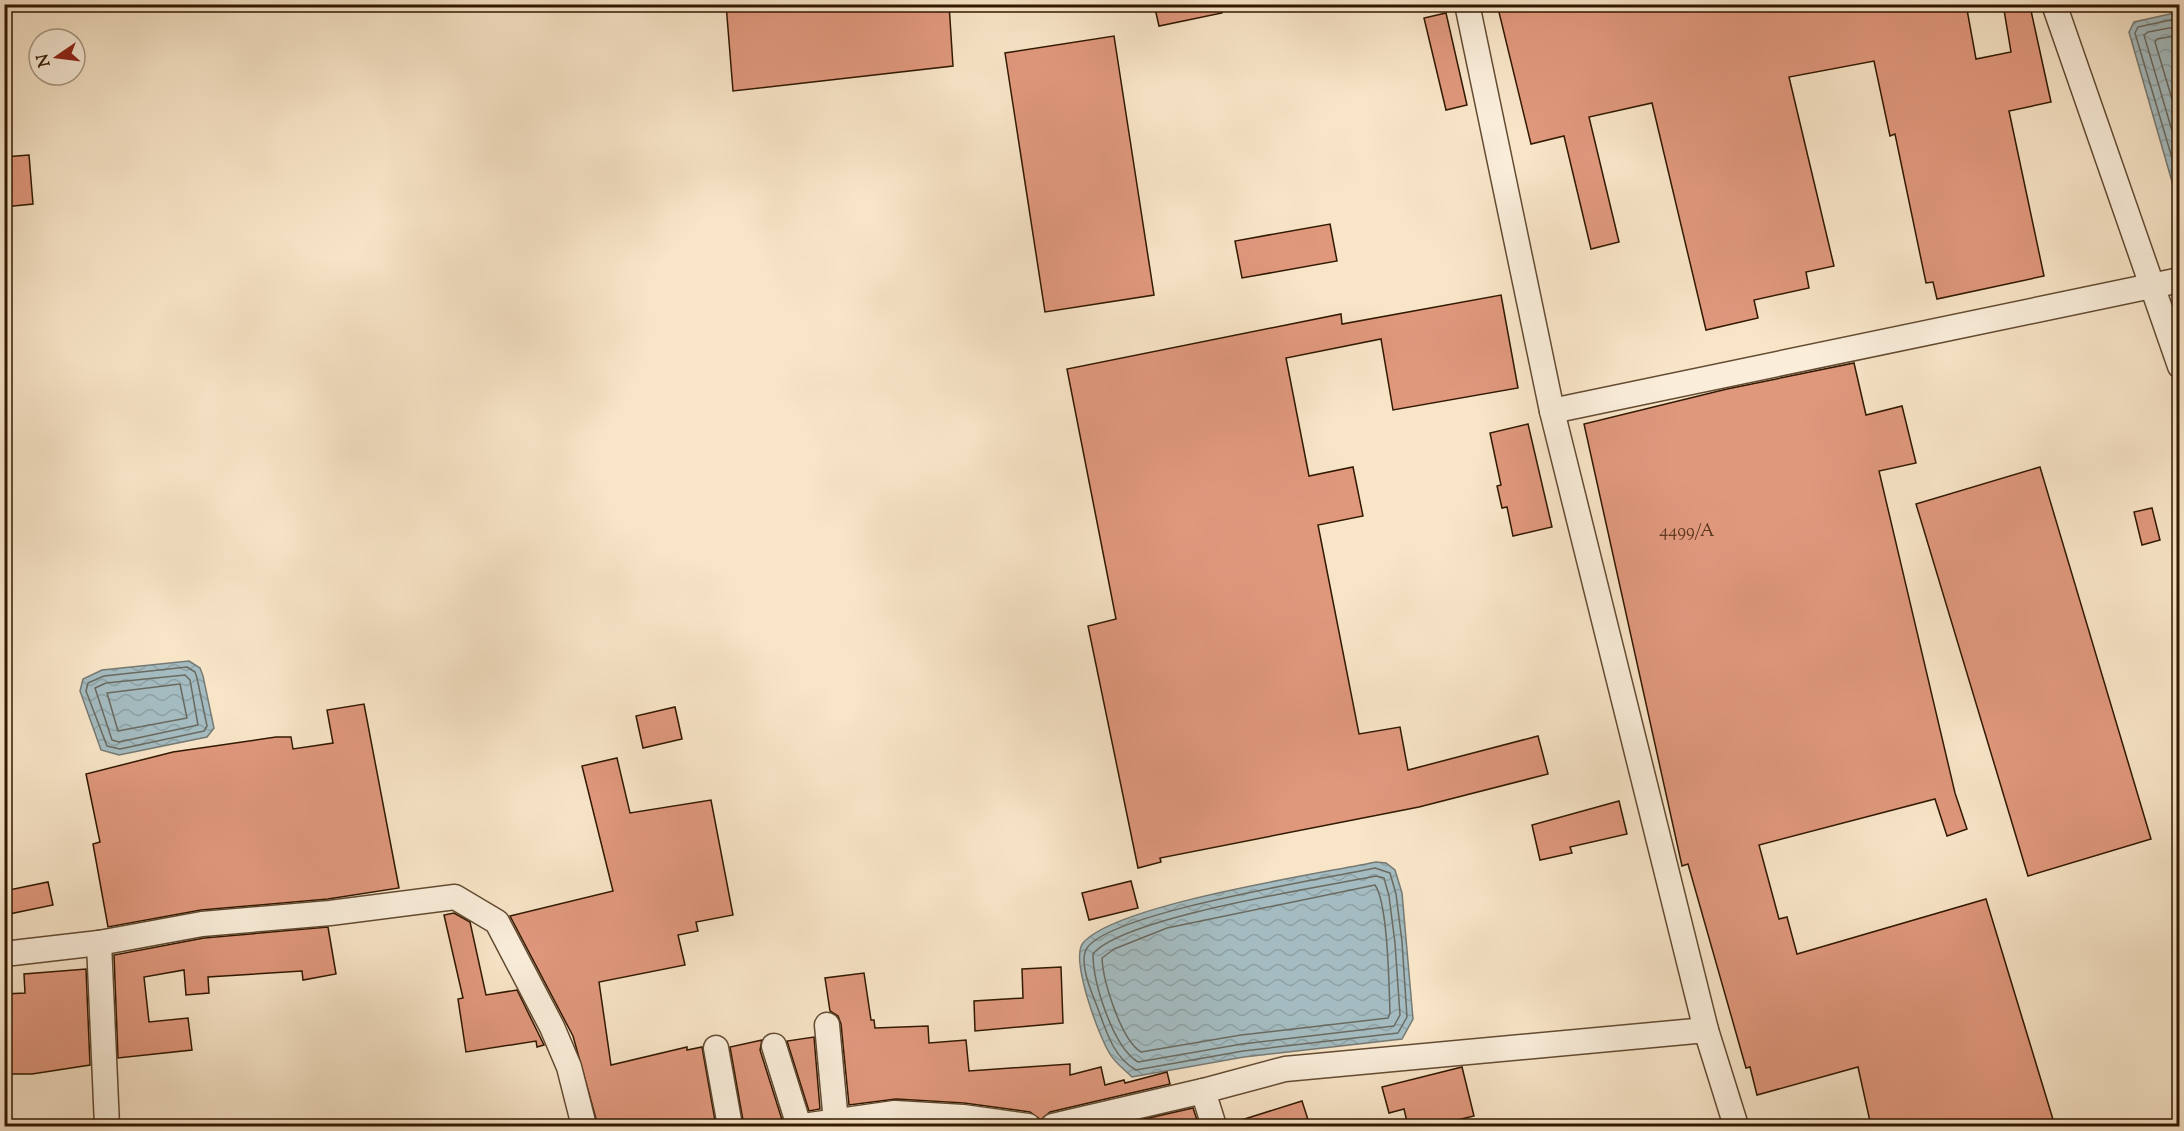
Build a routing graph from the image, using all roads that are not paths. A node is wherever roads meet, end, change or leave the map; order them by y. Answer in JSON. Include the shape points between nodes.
{"nodes":[{"id":1,"x":1467,"y":4,"type":"edge"},
{"id":2,"x":2054,"y":4,"type":"edge"},
{"id":3,"x":2180,"y":280,"type":"edge"},
{"id":4,"x":2152,"y":285,"type":"junction"},
{"id":5,"x":2180,"y":366,"type":"edge"},
{"id":6,"x":1552,"y":411,"type":"junction"},
{"id":7,"x":99,"y":943,"type":"junction"},
{"id":8,"x":4,"y":954,"type":"edge"},
{"id":9,"x":827,"y":1025,"type":"dead end"},
{"id":10,"x":1706,"y":1030,"type":"junction"},
{"id":11,"x":774,"y":1046,"type":"dead end"},
{"id":12,"x":716,"y":1048,"type":"dead end"},
{"id":13,"x":1203,"y":1091,"type":"junction"},
{"id":14,"x":836,"y":1122,"type":"junction"},
{"id":15,"x":964,"y":1122,"type":"edge"},
{"id":16,"x":107,"y":1126,"type":"edge"},
{"id":17,"x":584,"y":1126,"type":"edge"},
{"id":18,"x":730,"y":1126,"type":"edge"},
{"id":19,"x":801,"y":1126,"type":"edge"},
{"id":20,"x":1028,"y":1126,"type":"edge"},
{"id":21,"x":1053,"y":1126,"type":"edge"},
{"id":22,"x":1214,"y":1126,"type":"edge"},
{"id":23,"x":1736,"y":1126,"type":"edge"}],
"edges":[{"from":1,"to":6,"type":"street"},
{"from":2,"to":4,"type":"street"},
{"from":3,"to":4,"type":"street"},
{"from":4,"to":5,"type":"street"},
{"from":4,"to":6,"type":"street"},
{"from":6,"to":10,"type":"street"},
{"from":7,"to":8,"type":"street"},
{"from":7,"to":16,"type":"street"},
{"from":7,"to":17,"type":"street","via":[[202,924],[455,897],[497,922],[552,1027],[569,1067]]},
{"from":9,"to":14,"type":"street"},
{"from":10,"to":13,"type":"street","via":[[1285,1069]]},
{"from":10,"to":23,"type":"street"},
{"from":11,"to":19,"type":"street"},
{"from":12,"to":18,"type":"street"},
{"from":13,"to":21,"type":"street"},
{"from":13,"to":22,"type":"street"},
{"from":14,"to":15,"type":"street","via":[[895,1113]]},
{"from":14,"to":19,"type":"street"},
{"from":15,"to":20,"type":"street"}]}
